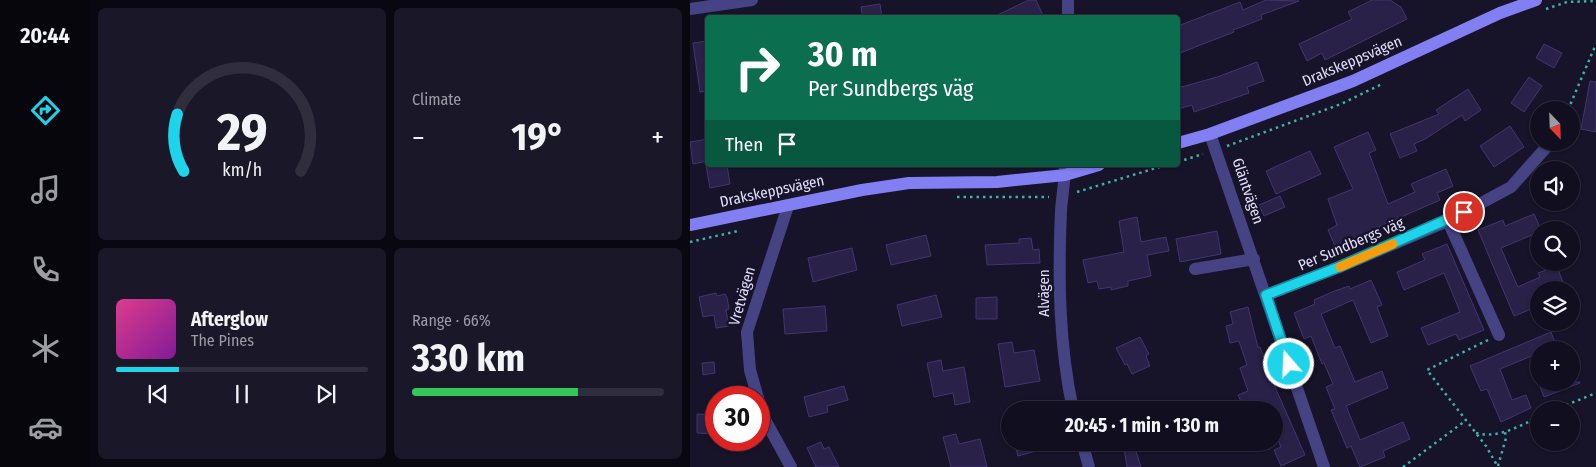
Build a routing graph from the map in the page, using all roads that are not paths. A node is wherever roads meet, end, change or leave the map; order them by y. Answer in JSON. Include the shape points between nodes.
{"nodes":[{"id":1,"x":752,"y":0,"type":"edge"},
{"id":2,"x":1068,"y":0,"type":"edge"},
{"id":3,"x":1536,"y":0,"type":"edge"},
{"id":4,"x":690,"y":8,"type":"edge"},
{"id":5,"x":1068,"y":15,"type":"edge"},
{"id":6,"x":1210,"y":134,"type":"junction"},
{"id":7,"x":1180,"y":142,"type":"edge"},
{"id":8,"x":1543,"y":151,"type":"edge"},
{"id":9,"x":1085,"y":167,"type":"edge"},
{"id":10,"x":1065,"y":170,"type":"edge"},
{"id":11,"x":788,"y":206,"type":"junction"},
{"id":12,"x":1448,"y":221,"type":"junction"},
{"id":13,"x":690,"y":225,"type":"edge"},
{"id":14,"x":1254,"y":259,"type":"junction"},
{"id":15,"x":1195,"y":269,"type":"dead end"},
{"id":16,"x":1266,"y":295,"type":"junction"},
{"id":17,"x":1499,"y":335,"type":"road end"},
{"id":18,"x":754,"y":386,"type":"edge"},
{"id":19,"x":1071,"y":401,"type":"edge"},
{"id":20,"x":770,"y":429,"type":"edge"},
{"id":21,"x":1085,"y":451,"type":"edge"},
{"id":22,"x":790,"y":467,"type":"edge"},
{"id":23,"x":1089,"y":467,"type":"edge"},
{"id":24,"x":1324,"y":467,"type":"edge"}],
"edges":[{"from":1,"to":4,"type":"street"},
{"from":2,"to":5,"type":"street"},
{"from":3,"to":6,"type":"street","name":"Drakskeppsvägen","via":[[1500,13],[1353,80]]},
{"from":6,"to":7,"type":"street","name":"Drakskeppsvägen"},
{"from":6,"to":14,"type":"street","name":"Gläntvägen"},
{"from":8,"to":12,"type":"street","name":"Per Sundbergs väg","via":[[1511,187]]},
{"from":9,"to":10,"type":"street","name":"Drakskeppsvägen"},
{"from":10,"to":11,"type":"street","name":"Drakskeppsvägen","via":[[997,182],[909,183],[858,190]]},
{"from":10,"to":19,"type":"street","name":"Alvägen","via":[[1059,308]]},
{"from":11,"to":13,"type":"street","name":"Drakskeppsvägen"},
{"from":11,"to":18,"type":"street","name":"Vretvägen","via":[[747,332]]},
{"from":12,"to":16,"type":"street","name":"Per Sundbergs väg"},
{"from":12,"to":17,"type":"street"},
{"from":14,"to":15,"type":"street"},
{"from":14,"to":16,"type":"street","name":"Gläntvägen"},
{"from":16,"to":24,"type":"street","name":"Gläntvägen"},
{"from":20,"to":22,"type":"street","name":"Vretvägen"},
{"from":21,"to":23,"type":"street"}]}
